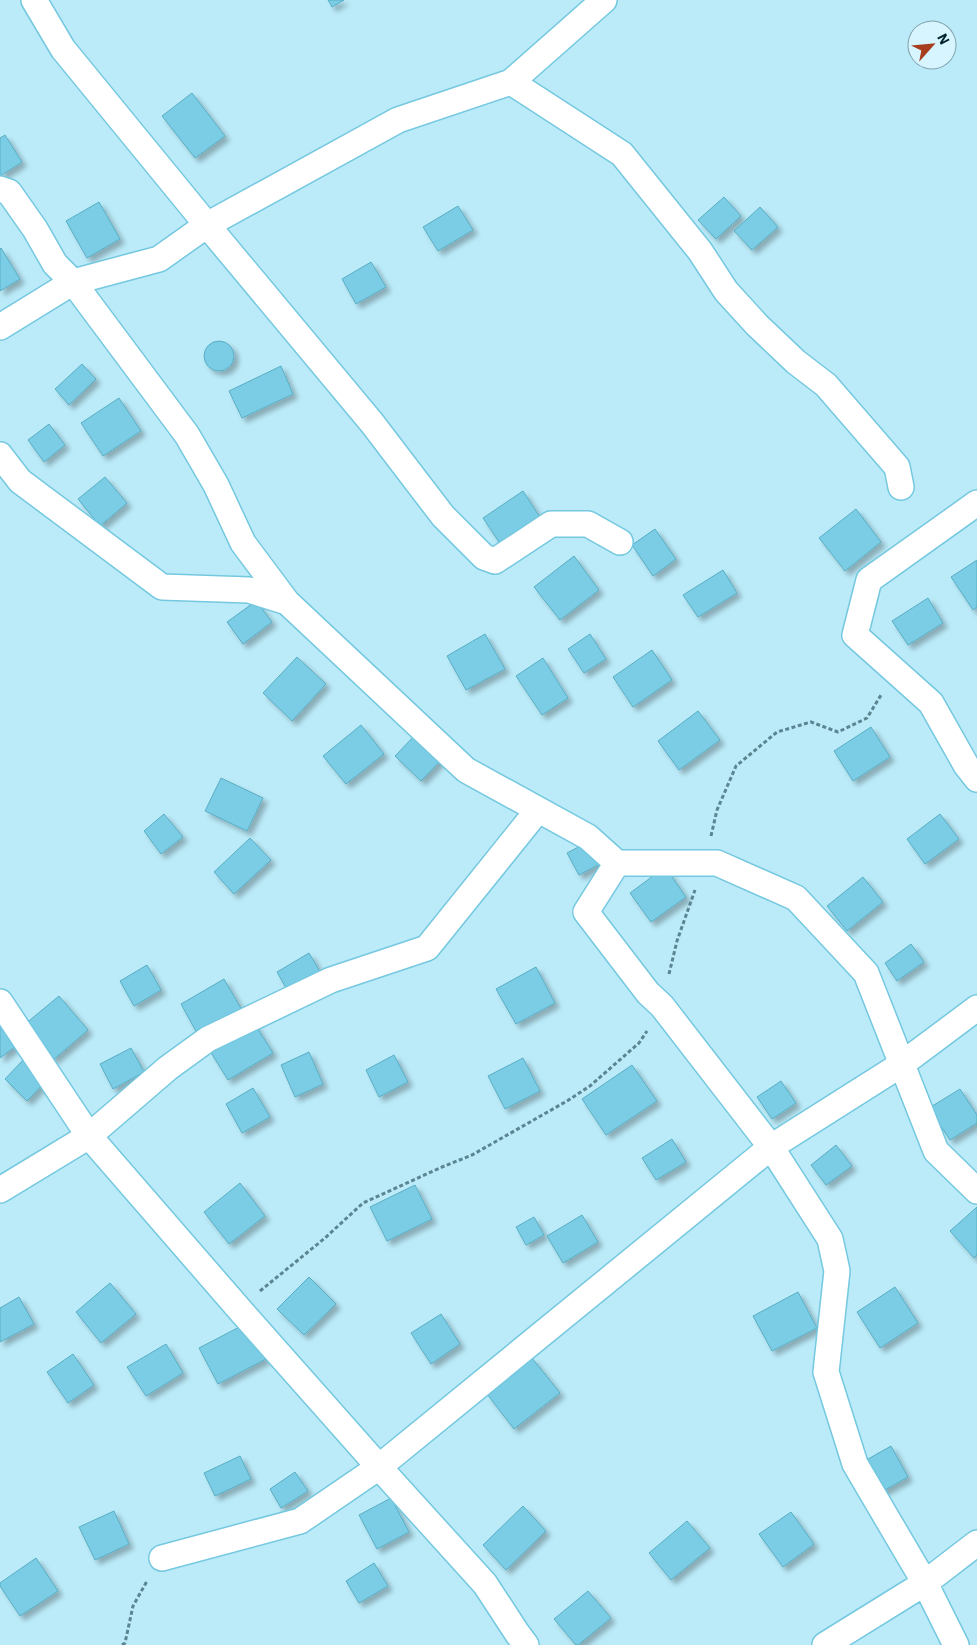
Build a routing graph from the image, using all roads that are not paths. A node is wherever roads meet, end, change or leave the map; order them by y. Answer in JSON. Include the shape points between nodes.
{"nodes":[{"id":1,"x":34,"y":0,"type":"edge"},
{"id":2,"x":604,"y":0,"type":"edge"},
{"id":3,"x":511,"y":82,"type":"junction"},
{"id":4,"x":0,"y":189,"type":"edge"},
{"id":5,"x":206,"y":225,"type":"junction"},
{"id":6,"x":73,"y":282,"type":"junction"},
{"id":7,"x":0,"y":327,"type":"edge"},
{"id":8,"x":0,"y":455,"type":"edge"},
{"id":9,"x":901,"y":487,"type":"dead end"},
{"id":10,"x":977,"y":503,"type":"edge"},
{"id":11,"x":620,"y":542,"type":"dead end"},
{"id":12,"x":287,"y":602,"type":"junction"},
{"id":13,"x":977,"y":779,"type":"edge"},
{"id":14,"x":538,"y":810,"type":"junction"},
{"id":15,"x":617,"y":863,"type":"junction"},
{"id":16,"x":0,"y":1002,"type":"edge"},
{"id":17,"x":977,"y":1008,"type":"edge"},
{"id":18,"x":902,"y":1064,"type":"junction"},
{"id":19,"x":89,"y":1136,"type":"junction"},
{"id":20,"x":771,"y":1147,"type":"junction"},
{"id":21,"x":0,"y":1190,"type":"edge"},
{"id":22,"x":977,"y":1191,"type":"edge"},
{"id":23,"x":379,"y":1467,"type":"junction"},
{"id":24,"x":977,"y":1543,"type":"edge"},
{"id":25,"x":162,"y":1558,"type":"dead end"},
{"id":26,"x":925,"y":1583,"type":"junction"},
{"id":27,"x":515,"y":1641,"type":"edge"},
{"id":28,"x":825,"y":1645,"type":"edge"},
{"id":29,"x":956,"y":1645,"type":"edge"}],
"edges":[{"from":1,"to":5,"type":"street","via":[[64,49]]},
{"from":2,"to":3,"type":"street"},
{"from":3,"to":5,"type":"street","via":[[398,120]]},
{"from":3,"to":9,"type":"street","via":[[622,154],[700,251],[726,291],[776,344],[826,385],[897,467]]},
{"from":4,"to":6,"type":"street","via":[[9,192],[54,264]]},
{"from":5,"to":6,"type":"street","via":[[159,259]]},
{"from":5,"to":11,"type":"street","via":[[372,423],[443,516],[484,558],[495,561],[551,524],[588,524]]},
{"from":6,"to":7,"type":"street"},
{"from":6,"to":12,"type":"street","via":[[186,435],[216,485],[243,543]]},
{"from":8,"to":12,"type":"street","via":[[20,481],[162,587],[249,590]]},
{"from":10,"to":13,"type":"street","via":[[869,580],[855,635],[931,703],[966,766]]},
{"from":12,"to":14,"type":"street","via":[[466,770]]},
{"from":14,"to":15,"type":"street","via":[[588,837]]},
{"from":14,"to":19,"type":"street","via":[[427,948],[331,980],[208,1039],[168,1068]]},
{"from":15,"to":18,"type":"street","via":[[717,862],[796,898],[866,972]]},
{"from":15,"to":20,"type":"street","via":[[586,912]]},
{"from":16,"to":19,"type":"street"},
{"from":17,"to":18,"type":"street"},
{"from":18,"to":20,"type":"street"},
{"from":18,"to":22,"type":"street","via":[[936,1151]]},
{"from":19,"to":21,"type":"street"},
{"from":19,"to":23,"type":"street"},
{"from":20,"to":23,"type":"street"},
{"from":20,"to":26,"type":"street","via":[[830,1239],[837,1271],[826,1372],[855,1464]]},
{"from":23,"to":25,"type":"street","via":[[300,1521]]},
{"from":23,"to":27,"type":"street","via":[[485,1584]]},
{"from":24,"to":26,"type":"street"},
{"from":26,"to":28,"type":"street"},
{"from":26,"to":29,"type":"street"}]}
